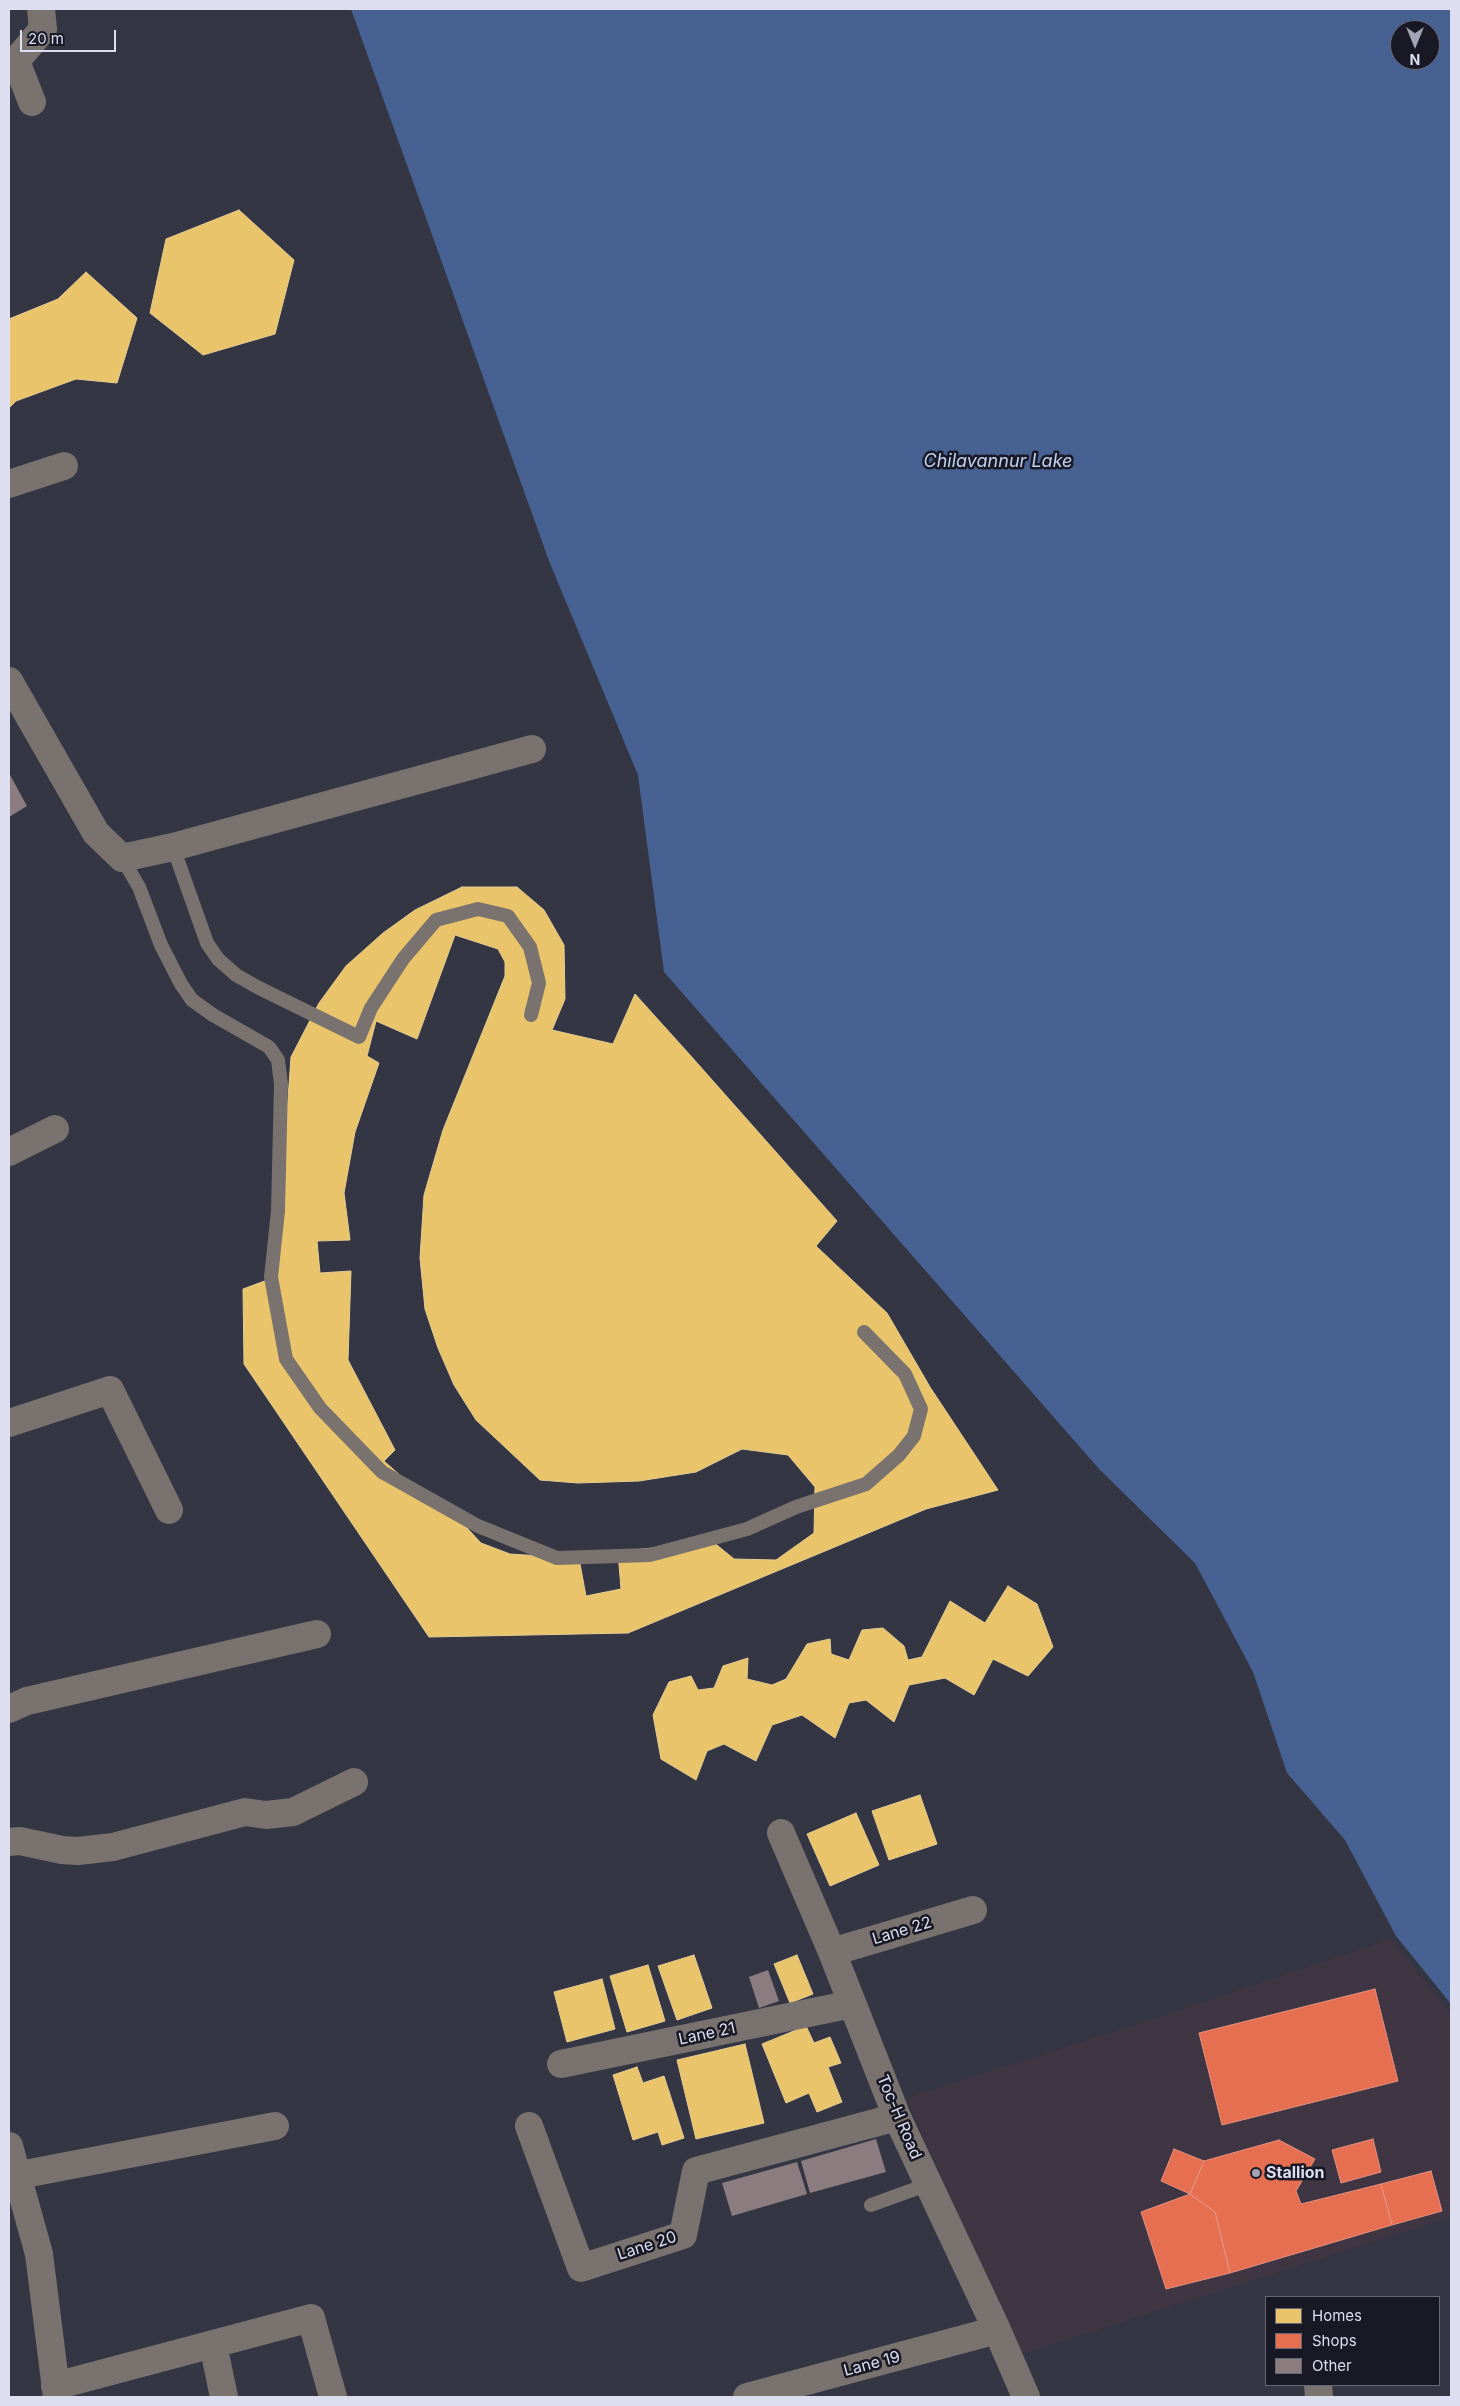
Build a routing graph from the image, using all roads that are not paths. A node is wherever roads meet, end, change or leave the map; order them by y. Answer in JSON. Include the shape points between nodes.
{"nodes":[{"id":1,"x":40,"y":9,"type":"edge"},
{"id":2,"x":12,"y":62,"type":"edge"},
{"id":3,"x":32,"y":102,"type":"dead end"},
{"id":4,"x":64,"y":466,"type":"dead end"},
{"id":5,"x":9,"y":484,"type":"edge"},
{"id":6,"x":9,"y":681,"type":"edge"},
{"id":7,"x":532,"y":749,"type":"dead end"},
{"id":8,"x":173,"y":847,"type":"junction"},
{"id":9,"x":122,"y":858,"type":"junction"},
{"id":10,"x":531,"y":1016,"type":"dead end"},
{"id":11,"x":55,"y":1129,"type":"dead end"},
{"id":12,"x":9,"y":1152,"type":"edge"},
{"id":13,"x":864,"y":1332,"type":"dead end"},
{"id":14,"x":9,"y":1423,"type":"edge"},
{"id":15,"x":169,"y":1510,"type":"dead end"},
{"id":16,"x":317,"y":1634,"type":"dead end"},
{"id":17,"x":9,"y":1709,"type":"edge"},
{"id":18,"x":354,"y":1782,"type":"dead end"},
{"id":19,"x":781,"y":1833,"type":"dead end"},
{"id":20,"x":9,"y":1842,"type":"edge"},
{"id":21,"x":973,"y":1910,"type":"dead end"},
{"id":22,"x":832,"y":1952,"type":"junction"},
{"id":23,"x":852,"y":2004,"type":"junction"},
{"id":24,"x":561,"y":2064,"type":"dead end"},
{"id":25,"x":897,"y":2117,"type":"junction"},
{"id":26,"x":275,"y":2126,"type":"dead end"},
{"id":27,"x":529,"y":2126,"type":"dead end"},
{"id":28,"x":9,"y":2146,"type":"edge"},
{"id":29,"x":13,"y":2176,"type":"edge"},
{"id":30,"x":928,"y":2184,"type":"junction"},
{"id":31,"x":871,"y":2205,"type":"dead end"},
{"id":32,"x":997,"y":2330,"type":"junction"},
{"id":33,"x":213,"y":2344,"type":"junction"},
{"id":34,"x":56,"y":2392,"type":"edge"},
{"id":35,"x":224,"y":2397,"type":"edge"},
{"id":36,"x":333,"y":2397,"type":"edge"},
{"id":37,"x":746,"y":2397,"type":"edge"},
{"id":38,"x":1026,"y":2397,"type":"edge"}],
"edges":[{"from":1,"to":2,"type":"street","via":[[43,29]]},
{"from":2,"to":3,"type":"street"},
{"from":4,"to":5,"type":"street"},
{"from":6,"to":9,"type":"street","via":[[96,833]]},
{"from":7,"to":8,"type":"street"},
{"from":8,"to":9,"type":"street"},
{"from":8,"to":10,"type":"lane","via":[[207,943],[218,959],[236,975],[259,988],[359,1037],[371,1008],[403,959],[436,920],[478,909],[508,916],[530,947],[539,983]]},
{"from":9,"to":13,"type":"lane","via":[[139,887],[169,961],[192,1000],[269,1047],[278,1060],[281,1084],[278,1211],[272,1277],[286,1359],[320,1408],[382,1472],[478,1526],[558,1558],[650,1555],[747,1529],[796,1507],[866,1484],[899,1455],[914,1436],[921,1409],[906,1374]]},
{"from":11,"to":12,"type":"street"},
{"from":14,"to":15,"type":"street","via":[[110,1390]]},
{"from":16,"to":17,"type":"street","via":[[27,1701]]},
{"from":18,"to":20,"type":"street","via":[[293,1812],[266,1815],[245,1812],[114,1847],[78,1851]]},
{"from":19,"to":22,"type":"street","name":"Toc-H Road"},
{"from":21,"to":22,"type":"street","name":"Lane 22"},
{"from":22,"to":23,"type":"street","name":"Toc-H Road"},
{"from":23,"to":24,"type":"street","name":"Lane 21"},
{"from":23,"to":25,"type":"street","name":"Toc-H Road"},
{"from":25,"to":27,"type":"street","name":"Lane 20","via":[[696,2171],[684,2235],[581,2268]]},
{"from":25,"to":30,"type":"street","name":"Toc-H Road"},
{"from":26,"to":29,"type":"street"},
{"from":28,"to":29,"type":"street"},
{"from":29,"to":34,"type":"street","via":[[39,2254]]},
{"from":30,"to":31,"type":"lane"},
{"from":30,"to":32,"type":"street","name":"Toc-H Road"},
{"from":32,"to":37,"type":"street","name":"Lane 19"},
{"from":32,"to":38,"type":"street","name":"Toc-H Road"},
{"from":33,"to":34,"type":"street"},
{"from":33,"to":35,"type":"street"},
{"from":33,"to":36,"type":"street","via":[[311,2318]]}]}
